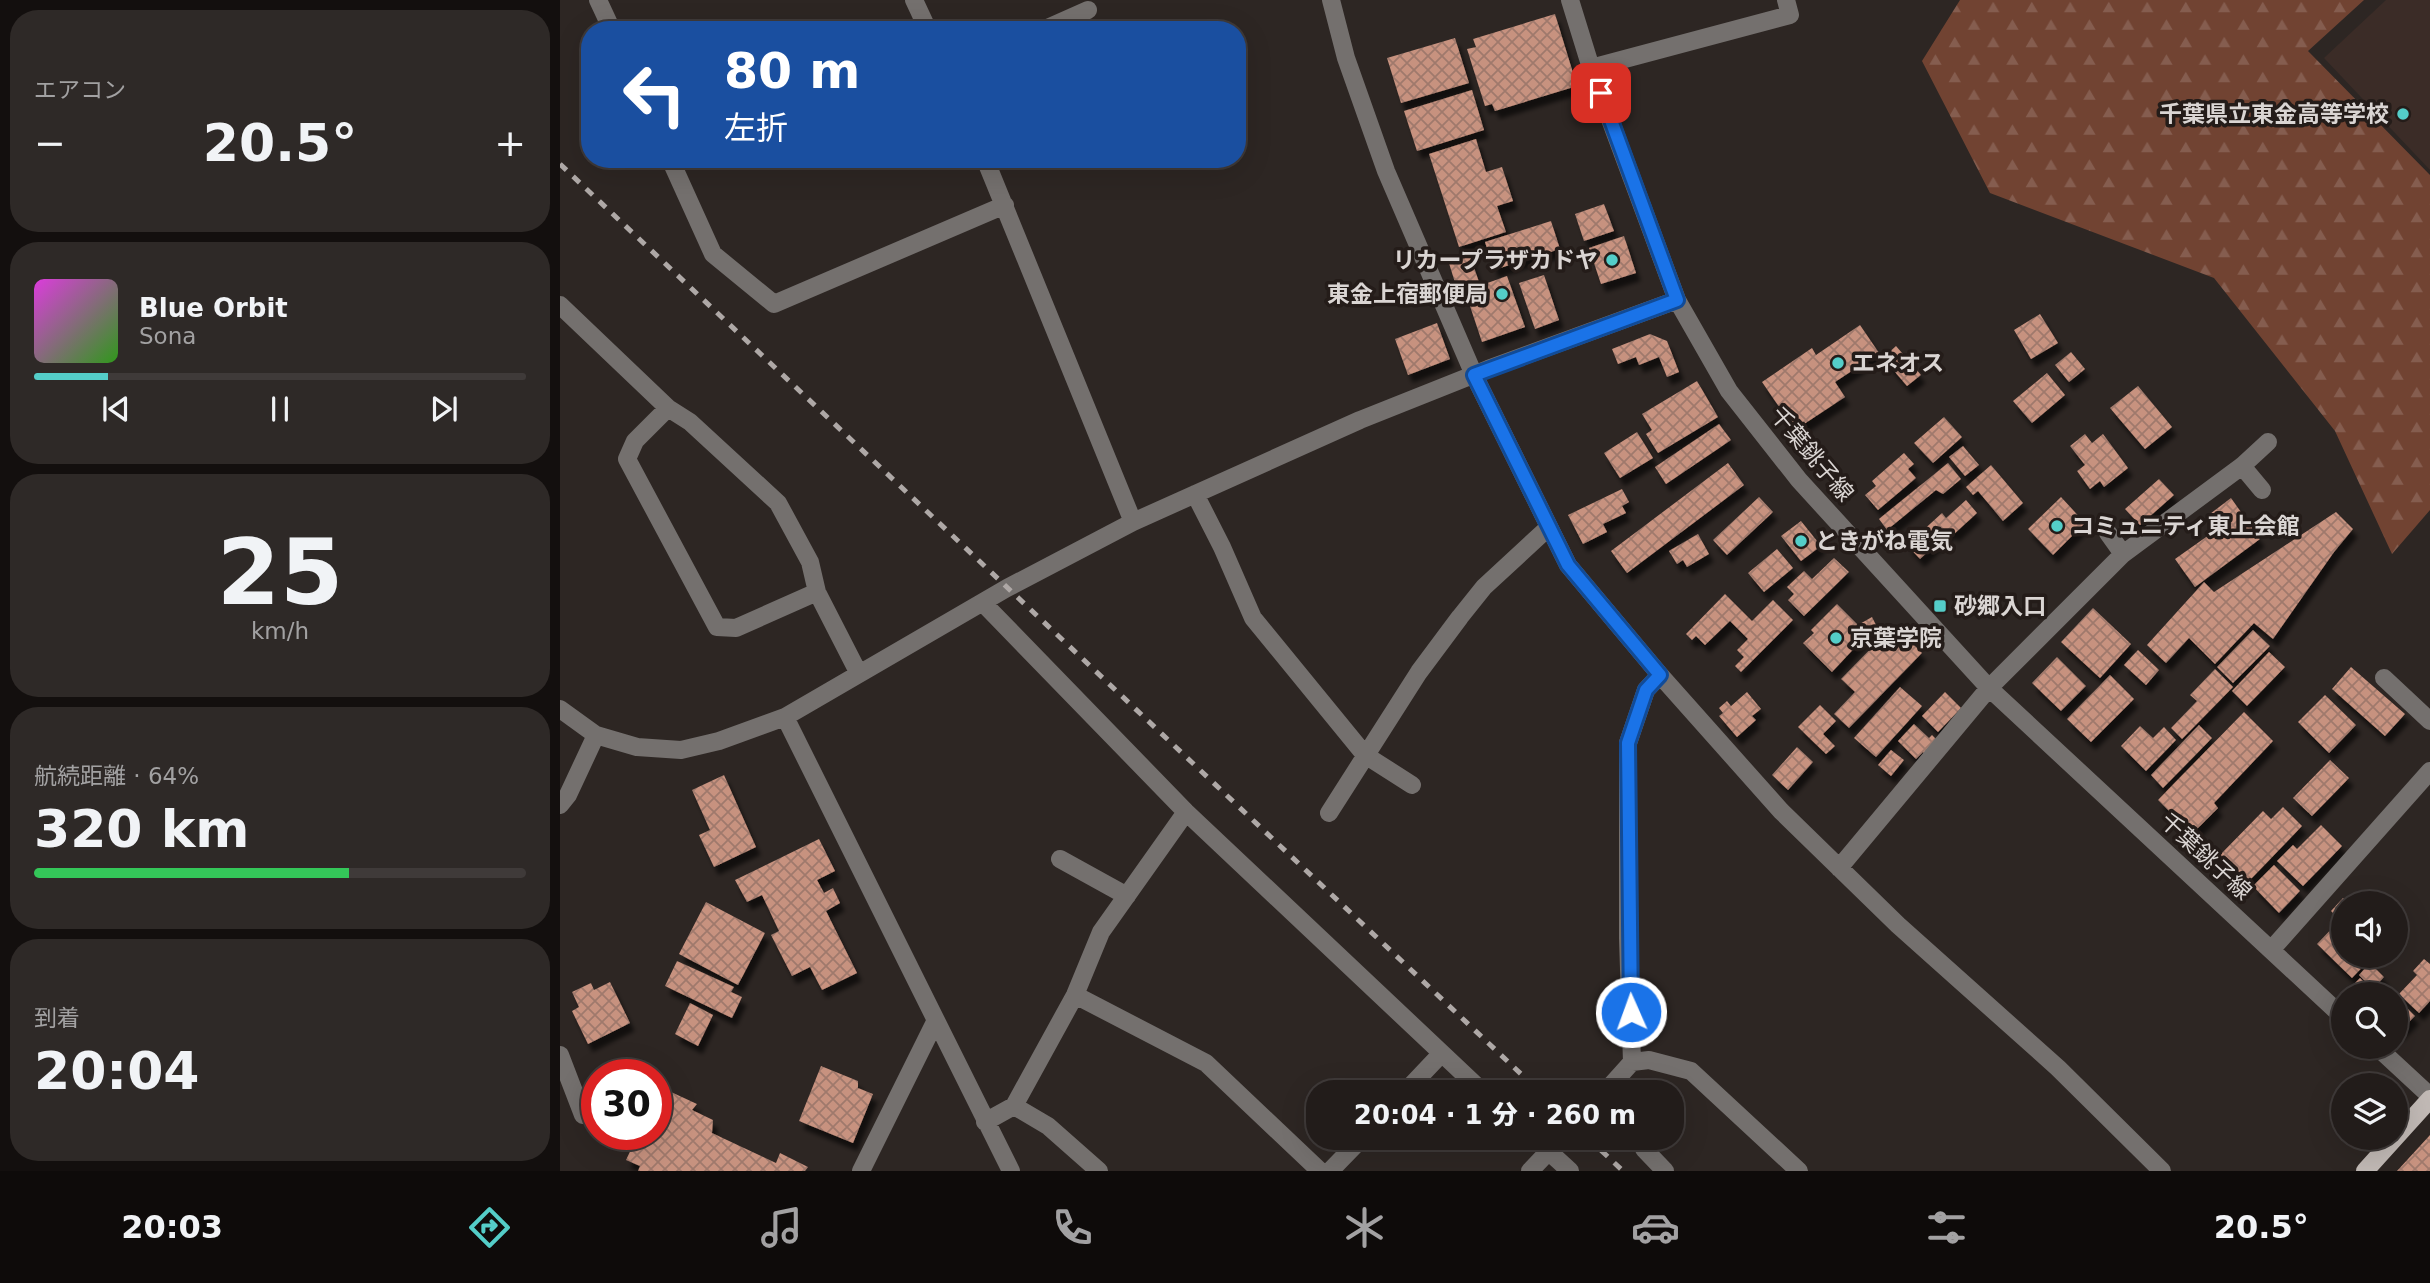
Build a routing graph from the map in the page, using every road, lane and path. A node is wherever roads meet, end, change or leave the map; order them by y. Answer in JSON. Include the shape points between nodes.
{"nodes":[{"id":1,"x":598,"y":0,"type":"edge"},
{"id":2,"x":914,"y":0,"type":"edge"},
{"id":3,"x":1331,"y":0,"type":"edge"},
{"id":4,"x":1570,"y":0,"type":"edge"},
{"id":5,"x":1786,"y":0,"type":"edge"},
{"id":6,"x":1088,"y":10,"type":"dead end"},
{"id":7,"x":607,"y":21,"type":"edge"},
{"id":8,"x":924,"y":21,"type":"edge"},
{"id":9,"x":1063,"y":21,"type":"edge"},
{"id":10,"x":1591,"y":68,"type":"junction"},
{"id":11,"x":674,"y":168,"type":"edge"},
{"id":12,"x":989,"y":168,"type":"edge"},
{"id":13,"x":1005,"y":205,"type":"junction"},
{"id":14,"x":1677,"y":300,"type":"junction"},
{"id":15,"x":560,"y":305,"type":"edge"},
{"id":16,"x":1474,"y":375,"type":"junction"},
{"id":17,"x":668,"y":408,"type":"junction"},
{"id":18,"x":2268,"y":442,"type":"dead end"},
{"id":19,"x":2242,"y":466,"type":"junction"},
{"id":20,"x":2262,"y":490,"type":"dead end"},
{"id":21,"x":1195,"y":494,"type":"junction"},
{"id":22,"x":1133,"y":522,"type":"junction"},
{"id":23,"x":1549,"y":527,"type":"junction"},
{"id":24,"x":2108,"y":533,"type":"dead end"},
{"id":25,"x":2123,"y":554,"type":"junction"},
{"id":26,"x":817,"y":592,"type":"junction"},
{"id":27,"x":983,"y":603,"type":"junction"},
{"id":28,"x":859,"y":674,"type":"junction"},
{"id":29,"x":1660,"y":675,"type":"junction"},
{"id":30,"x":2384,"y":678,"type":"dead end"},
{"id":31,"x":1989,"y":688,"type":"junction"},
{"id":32,"x":560,"y":709,"type":"edge"},
{"id":33,"x":785,"y":717,"type":"junction"},
{"id":34,"x":2430,"y":721,"type":"edge"},
{"id":35,"x":596,"y":735,"type":"junction"},
{"id":36,"x":1365,"y":755,"type":"junction"},
{"id":37,"x":2430,"y":771,"type":"edge"},
{"id":38,"x":1412,"y":785,"type":"dead end"},
{"id":39,"x":560,"y":805,"type":"edge"},
{"id":40,"x":1186,"y":812,"type":"junction"},
{"id":41,"x":1329,"y":813,"type":"dead end"},
{"id":42,"x":1060,"y":859,"type":"dead end"},
{"id":43,"x":1839,"y":868,"type":"junction"},
{"id":44,"x":1127,"y":896,"type":"junction"},
{"id":45,"x":2271,"y":950,"type":"junction"},
{"id":46,"x":1075,"y":995,"type":"junction"},
{"id":47,"x":2331,"y":1006,"type":"edge"},
{"id":48,"x":935,"y":1022,"type":"junction"},
{"id":49,"x":560,"y":1055,"type":"edge"},
{"id":50,"x":1441,"y":1055,"type":"junction"},
{"id":51,"x":2390,"y":1059,"type":"edge"},
{"id":52,"x":1632,"y":1062,"type":"junction"},
{"id":53,"x":1417,"y":1080,"type":"edge"},
{"id":54,"x":1469,"y":1080,"type":"edge"},
{"id":55,"x":1616,"y":1080,"type":"edge"},
{"id":56,"x":2430,"y":1098,"type":"edge"},
{"id":57,"x":1014,"y":1106,"type":"junction"},
{"id":58,"x":581,"y":1110,"type":"edge"},
{"id":59,"x":985,"y":1122,"type":"junction"},
{"id":60,"x":1350,"y":1150,"type":"edge"},
{"id":61,"x":1645,"y":1150,"type":"edge"},
{"id":62,"x":1549,"y":1151,"type":"joint"},
{"id":63,"x":860,"y":1171,"type":"edge"},
{"id":64,"x":1011,"y":1171,"type":"edge"},
{"id":65,"x":1099,"y":1171,"type":"edge"},
{"id":66,"x":1320,"y":1171,"type":"edge"},
{"id":67,"x":1330,"y":1171,"type":"edge"},
{"id":68,"x":1530,"y":1171,"type":"edge"},
{"id":69,"x":1570,"y":1171,"type":"edge"},
{"id":70,"x":1665,"y":1171,"type":"edge"},
{"id":71,"x":1799,"y":1171,"type":"edge"},
{"id":72,"x":2162,"y":1171,"type":"edge"},
{"id":73,"x":2365,"y":1171,"type":"edge"}],
"edges":[{"from":1,"to":7,"type":"street"},
{"from":2,"to":8,"type":"street"},
{"from":3,"to":16,"type":"street","via":[[1386,171]]},
{"from":4,"to":10,"type":"street","name":"千葉銚子線"},
{"from":5,"to":10,"type":"street","via":[[1790,15]]},
{"from":6,"to":9,"type":"street"},
{"from":10,"to":14,"type":"street","name":"千葉銚子線"},
{"from":11,"to":13,"type":"street","via":[[713,254],[774,304]]},
{"from":12,"to":13,"type":"street"},
{"from":13,"to":22,"type":"street"},
{"from":14,"to":16,"type":"street"},
{"from":14,"to":31,"type":"street","name":"千葉銚子線","via":[[1729,391],[1799,480]]},
{"from":15,"to":17,"type":"street"},
{"from":16,"to":21,"type":"street"},
{"from":16,"to":23,"type":"street"},
{"from":17,"to":26,"type":"street","via":[[690,422],[778,503],[810,562]]},
{"from":17,"to":26,"type":"street","via":[[635,442],[627,459],[718,626],[736,628]]},
{"from":18,"to":19,"type":"street"},
{"from":19,"to":20,"type":"street"},
{"from":19,"to":25,"type":"street"},
{"from":21,"to":22,"type":"street"},
{"from":21,"to":36,"type":"street","via":[[1253,618]]},
{"from":22,"to":27,"type":"street"},
{"from":23,"to":29,"type":"street","via":[[1568,565]]},
{"from":23,"to":36,"type":"street","via":[[1484,587],[1419,672]]},
{"from":24,"to":25,"type":"street"},
{"from":25,"to":31,"type":"street"},
{"from":26,"to":28,"type":"street"},
{"from":27,"to":28,"type":"street"},
{"from":27,"to":40,"type":"street"},
{"from":28,"to":33,"type":"street"},
{"from":29,"to":43,"type":"street","via":[[1781,811]]},
{"from":29,"to":52,"type":"street","via":[[1646,690],[1628,743]]},
{"from":30,"to":34,"type":"street"},
{"from":31,"to":43,"type":"street"},
{"from":31,"to":45,"type":"street","name":"千葉銚子線"},
{"from":32,"to":35,"type":"street"},
{"from":33,"to":35,"type":"street","via":[[681,750],[638,747]]},
{"from":33,"to":48,"type":"street"},
{"from":35,"to":39,"type":"street"},
{"from":36,"to":38,"type":"street"},
{"from":36,"to":41,"type":"street"},
{"from":37,"to":45,"type":"street"},
{"from":40,"to":44,"type":"street"},
{"from":40,"to":50,"type":"street"},
{"from":42,"to":44,"type":"street"},
{"from":43,"to":72,"type":"street","via":[[2058,1068]]},
{"from":44,"to":46,"type":"street","via":[[1101,932]]},
{"from":45,"to":47,"type":"street","name":"千葉銚子線"},
{"from":46,"to":57,"type":"street"},
{"from":46,"to":66,"type":"street","via":[[1206,1063]]},
{"from":48,"to":59,"type":"street"},
{"from":48,"to":63,"type":"street"},
{"from":49,"to":58,"type":"street"},
{"from":50,"to":53,"type":"street"},
{"from":50,"to":54,"type":"street"},
{"from":51,"to":56,"type":"street"},
{"from":52,"to":55,"type":"street"},
{"from":52,"to":71,"type":"street","via":[[1649,1060],[1691,1071]]},
{"from":56,"to":73,"type":"main road"},
{"from":57,"to":59,"type":"street"},
{"from":57,"to":65,"type":"street","via":[[1048,1126]]},
{"from":59,"to":64,"type":"street"},
{"from":60,"to":67,"type":"street"},
{"from":61,"to":70,"type":"street"},
{"from":62,"to":68,"type":"street"},
{"from":62,"to":69,"type":"street"}]}
